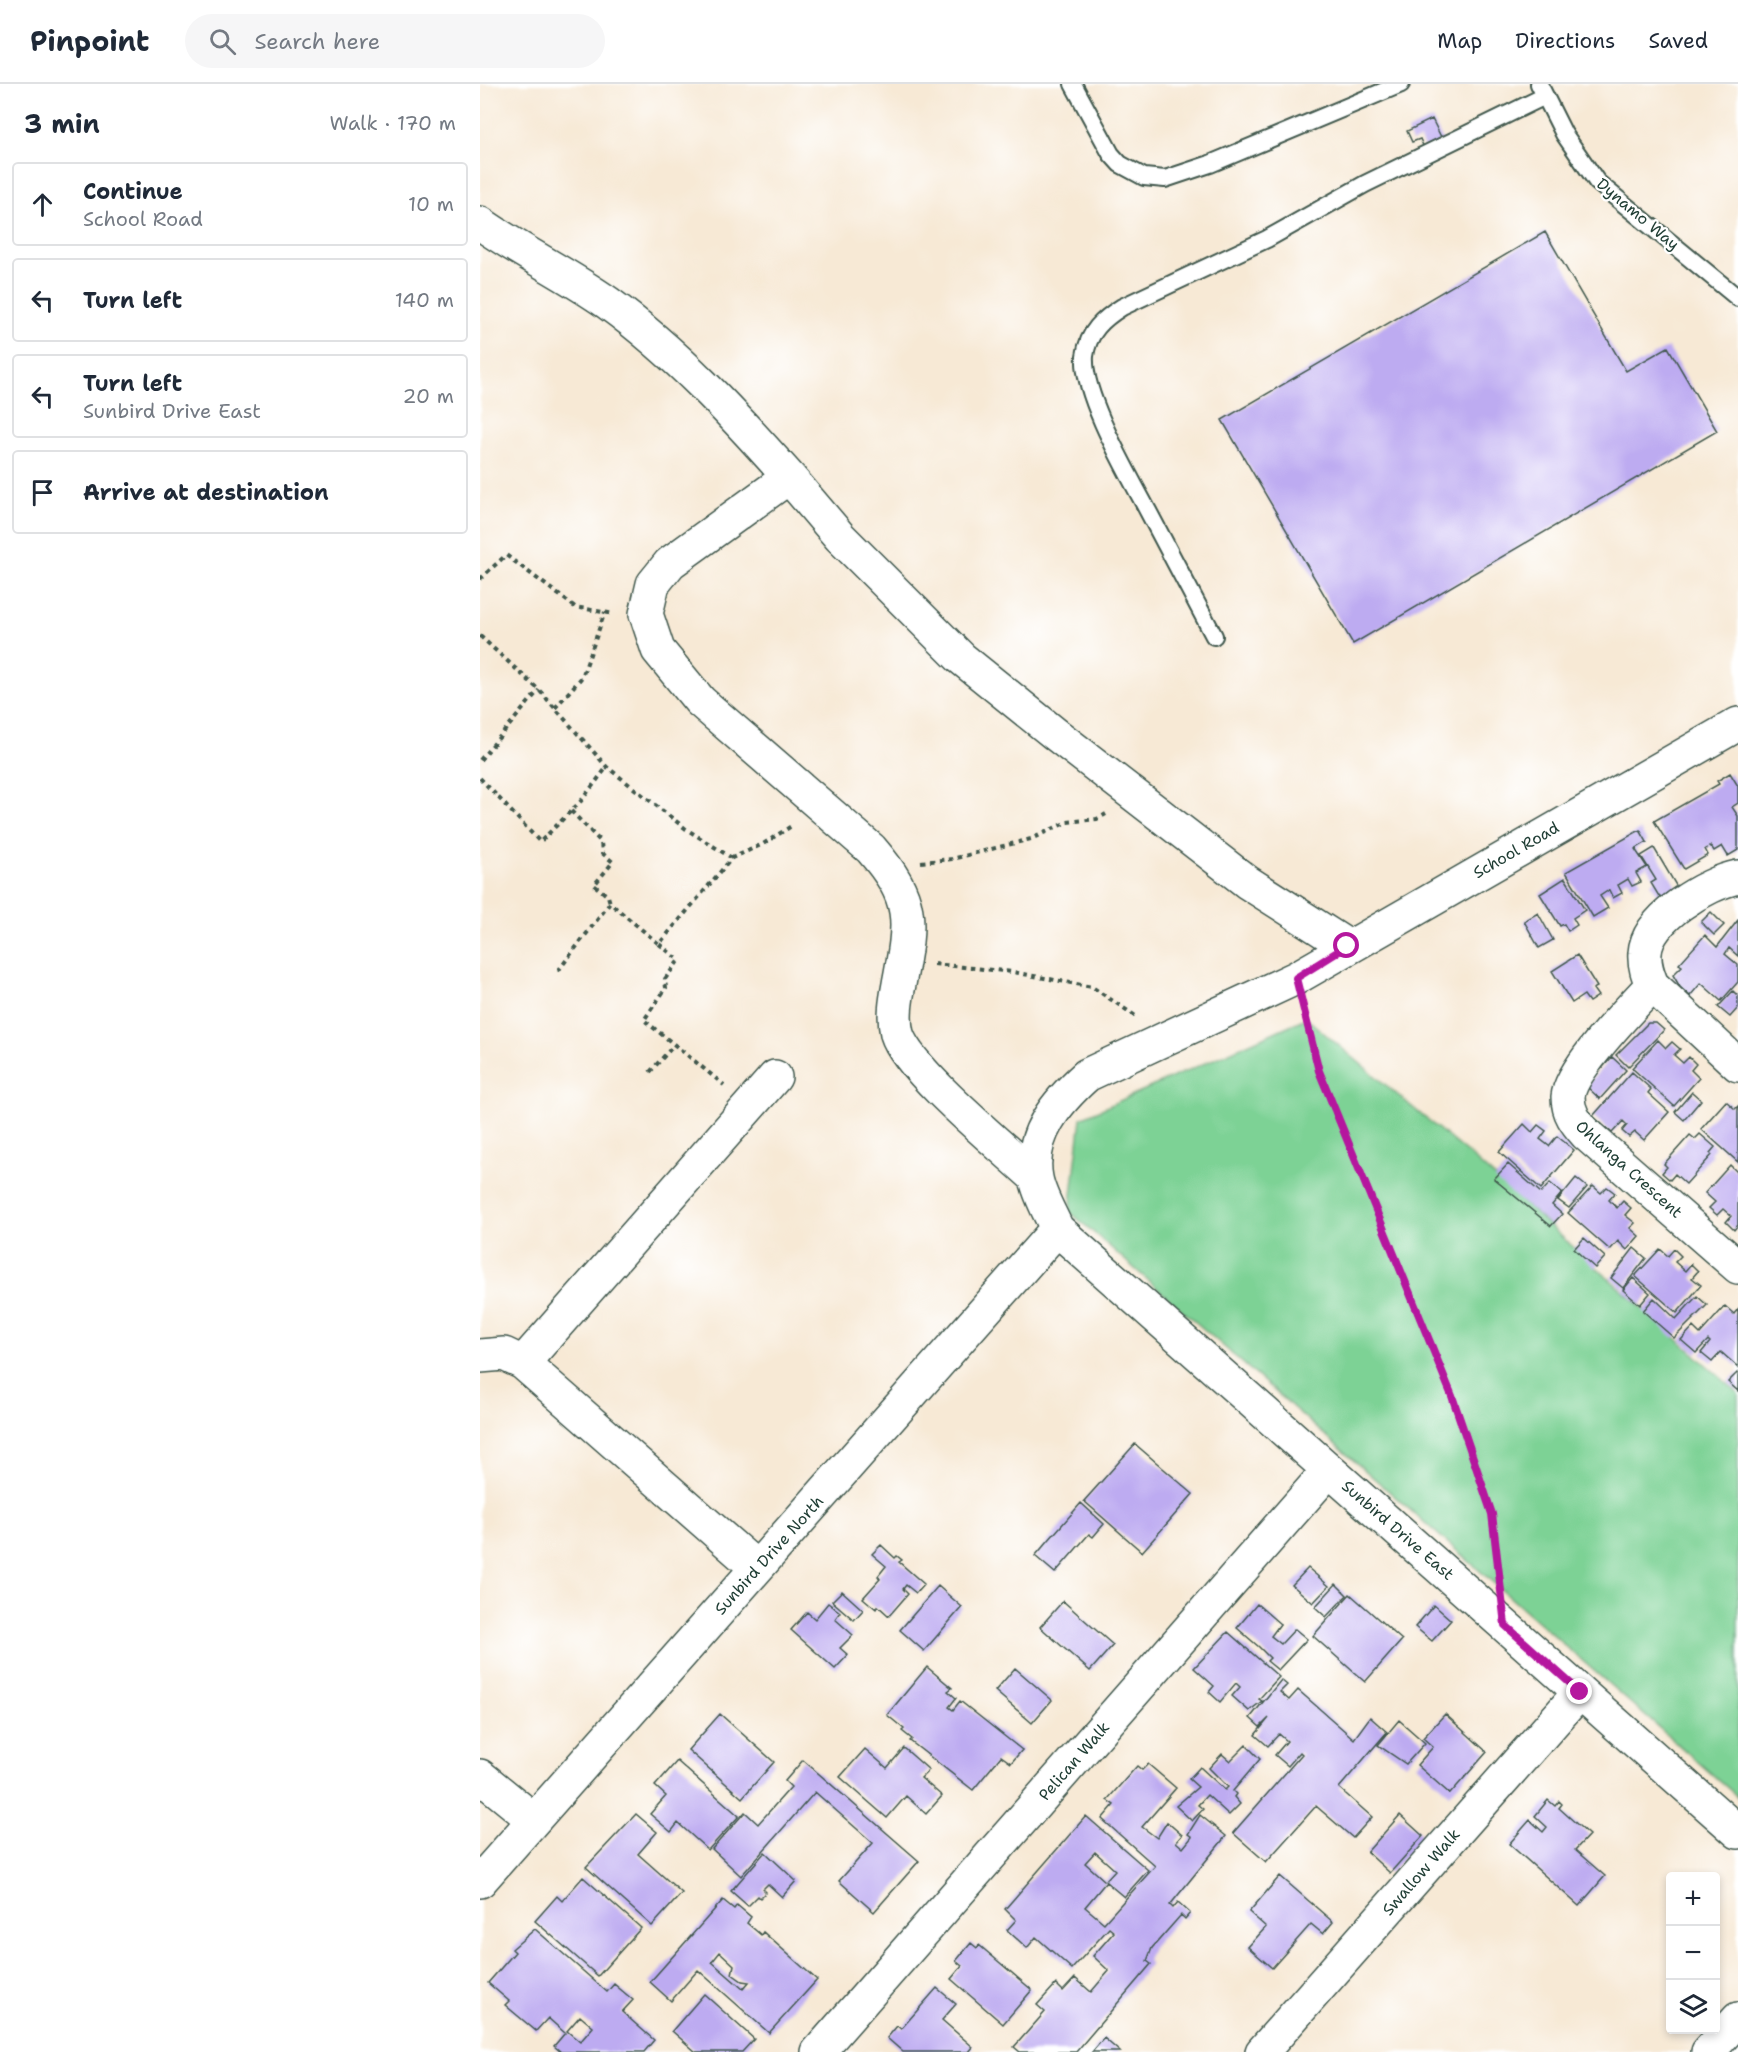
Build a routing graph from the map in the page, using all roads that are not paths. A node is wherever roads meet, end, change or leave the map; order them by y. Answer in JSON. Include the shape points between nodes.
{"nodes":[{"id":1,"x":1073,"y":84,"type":"edge"},
{"id":2,"x":1401,"y":84,"type":"edge"},
{"id":3,"x":1542,"y":90,"type":"edge"},
{"id":4,"x":480,"y":223,"type":"edge"},
{"id":5,"x":1738,"y":298,"type":"edge"},
{"id":6,"x":789,"y":477,"type":"junction"},
{"id":7,"x":1214,"y":636,"type":"dead end"},
{"id":8,"x":1738,"y":724,"type":"edge"},
{"id":9,"x":1738,"y":877,"type":"edge"},
{"id":10,"x":1347,"y":946,"type":"junction"},
{"id":11,"x":1652,"y":985,"type":"junction"},
{"id":12,"x":1738,"y":1065,"type":"edge"},
{"id":13,"x":775,"y":1077,"type":"dead end"},
{"id":14,"x":1036,"y":1178,"type":"junction"},
{"id":15,"x":1057,"y":1229,"type":"junction"},
{"id":16,"x":1738,"y":1267,"type":"edge"},
{"id":17,"x":480,"y":1356,"type":"edge"},
{"id":18,"x":523,"y":1363,"type":"junction"},
{"id":19,"x":1329,"y":1470,"type":"junction"},
{"id":20,"x":757,"y":1568,"type":"junction"},
{"id":21,"x":1580,"y":1692,"type":"junction"},
{"id":22,"x":480,"y":1776,"type":"edge"},
{"id":23,"x":534,"y":1820,"type":"junction"},
{"id":24,"x":1738,"y":1832,"type":"edge"},
{"id":25,"x":480,"y":1881,"type":"edge"},
{"id":26,"x":1738,"y":2019,"type":"edge"},
{"id":27,"x":818,"y":2052,"type":"edge"},
{"id":28,"x":1262,"y":2052,"type":"edge"},
{"id":29,"x":1708,"y":2052,"type":"edge"}],
"edges":[{"from":1,"to":2,"type":"lane","via":[[1120,164],[1144,177],[1165,179]]},
{"from":3,"to":5,"type":"lane","name":"Dynamo Way","via":[[1564,134],[1597,182]]},
{"from":3,"to":7,"type":"lane","via":[[1267,239],[1101,320],[1085,355],[1087,375],[1108,435]]},
{"from":4,"to":6,"type":"street","via":[[608,303],[674,357]]},
{"from":6,"to":10,"type":"street","via":[[840,537],[961,658],[1247,882]]},
{"from":6,"to":14,"type":"street","via":[[670,563],[653,584],[646,614],[658,650],[700,701],[871,849],[887,868],[907,909],[908,933],[894,1017],[898,1035],[915,1062]]},
{"from":8,"to":10,"type":"street","name":"School Road"},
{"from":9,"to":11,"type":"street","via":[[1702,890],[1662,920],[1645,952]]},
{"from":10,"to":14,"type":"street","name":"School Road","via":[[1296,978],[1087,1076],[1050,1113],[1040,1133]]},
{"from":11,"to":12,"type":"street"},
{"from":11,"to":16,"type":"street","name":"Ohlanga Crescent","via":[[1572,1083],[1568,1095],[1573,1119]]},
{"from":13,"to":18,"type":"street"},
{"from":14,"to":15,"type":"street"},
{"from":15,"to":19,"type":"street","name":"Sunbird Drive East"},
{"from":15,"to":20,"type":"street","name":"Sunbird Drive North"},
{"from":17,"to":18,"type":"street","via":[[504,1354]]},
{"from":18,"to":20,"type":"street"},
{"from":19,"to":21,"type":"street","name":"Sunbird Drive East"},
{"from":19,"to":27,"type":"street","name":"Pelican Walk"},
{"from":20,"to":23,"type":"street","name":"Sunbird Drive North"},
{"from":21,"to":24,"type":"street","name":"Sunbird Drive East"},
{"from":21,"to":28,"type":"street","name":"Swallow Walk"},
{"from":22,"to":23,"type":"street"},
{"from":23,"to":25,"type":"street","name":"Sunbird Drive North"},
{"from":26,"to":29,"type":"street"}]}
